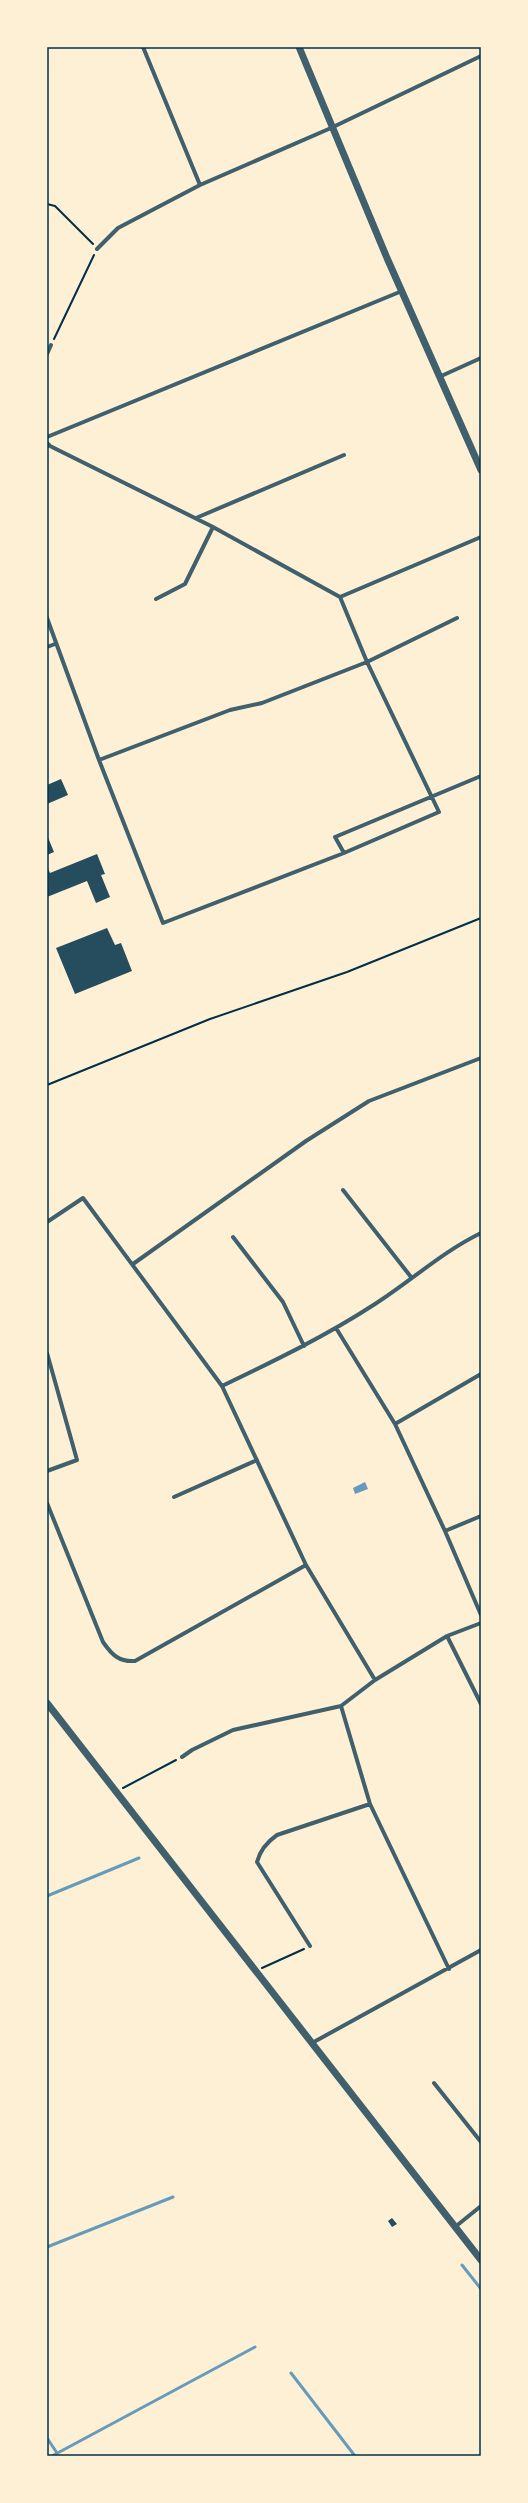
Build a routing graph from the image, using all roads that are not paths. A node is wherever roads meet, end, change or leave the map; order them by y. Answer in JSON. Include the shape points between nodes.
{"nodes":[{"id":1,"x":143,"y":47,"type":"edge"},
{"id":2,"x":299,"y":47,"type":"edge"},
{"id":3,"x":481,"y":56,"type":"edge"},
{"id":4,"x":331,"y":128,"type":"junction"},
{"id":5,"x":200,"y":185,"type":"junction"},
{"id":6,"x":97,"y":249,"type":"road end"},
{"id":7,"x":402,"y":291,"type":"junction"},
{"id":8,"x":51,"y":345,"type":"road end"},
{"id":9,"x":47,"y":354,"type":"edge"},
{"id":10,"x":481,"y":358,"type":"edge"},
{"id":11,"x":438,"y":377,"type":"junction"},
{"id":12,"x":47,"y":437,"type":"edge"},
{"id":13,"x":48,"y":446,"type":"edge"},
{"id":14,"x":344,"y":455,"type":"dead end"},
{"id":15,"x":481,"y":470,"type":"edge"},
{"id":16,"x":196,"y":518,"type":"junction"},
{"id":17,"x":213,"y":527,"type":"junction"},
{"id":18,"x":481,"y":536,"type":"edge"},
{"id":19,"x":340,"y":597,"type":"junction"},
{"id":20,"x":156,"y":599,"type":"dead end"},
{"id":21,"x":47,"y":618,"type":"edge"},
{"id":22,"x":457,"y":618,"type":"dead end"},
{"id":23,"x":55,"y":644,"type":"junction"},
{"id":24,"x":47,"y":647,"type":"edge"},
{"id":25,"x":367,"y":662,"type":"junction"},
{"id":26,"x":99,"y":760,"type":"junction"},
{"id":27,"x":481,"y":776,"type":"edge"},
{"id":28,"x":431,"y":796,"type":"junction"},
{"id":29,"x":344,"y":853,"type":"junction"},
{"id":30,"x":481,"y":1058,"type":"edge"},
{"id":31,"x":343,"y":1190,"type":"dead end"},
{"id":32,"x":47,"y":1222,"type":"edge"},
{"id":33,"x":481,"y":1233,"type":"edge"},
{"id":34,"x":233,"y":1237,"type":"dead end"},
{"id":35,"x":133,"y":1264,"type":"junction"},
{"id":36,"x":411,"y":1277,"type":"junction"},
{"id":37,"x":336,"y":1328,"type":"junction"},
{"id":38,"x":304,"y":1346,"type":"junction"},
{"id":39,"x":47,"y":1353,"type":"edge"},
{"id":40,"x":481,"y":1374,"type":"edge"},
{"id":41,"x":222,"y":1386,"type":"junction"},
{"id":42,"x":395,"y":1424,"type":"junction"},
{"id":43,"x":257,"y":1460,"type":"junction"},
{"id":44,"x":47,"y":1471,"type":"edge"},
{"id":45,"x":174,"y":1497,"type":"dead end"},
{"id":46,"x":47,"y":1503,"type":"edge"},
{"id":47,"x":481,"y":1516,"type":"edge"},
{"id":48,"x":445,"y":1531,"type":"junction"},
{"id":49,"x":306,"y":1566,"type":"junction"},
{"id":50,"x":481,"y":1615,"type":"edge"},
{"id":51,"x":481,"y":1623,"type":"edge"},
{"id":52,"x":447,"y":1636,"type":"junction"},
{"id":53,"x":375,"y":1680,"type":"junction"},
{"id":54,"x":47,"y":1703,"type":"edge"},
{"id":55,"x":481,"y":1704,"type":"edge"},
{"id":56,"x":341,"y":1706,"type":"junction"},
{"id":57,"x":182,"y":1757,"type":"road end"},
{"id":58,"x":370,"y":1804,"type":"junction"},
{"id":59,"x":310,"y":1946,"type":"road end"},
{"id":60,"x":481,"y":1950,"type":"edge"},
{"id":61,"x":449,"y":1969,"type":"junction"},
{"id":62,"x":312,"y":2043,"type":"junction"},
{"id":63,"x":434,"y":2083,"type":"dead end"},
{"id":64,"x":481,"y":2142,"type":"edge"},
{"id":65,"x":481,"y":2206,"type":"edge"},
{"id":66,"x":455,"y":2227,"type":"junction"},
{"id":67,"x":481,"y":2260,"type":"edge"}],
"edges":[{"from":1,"to":5,"type":"street"},
{"from":2,"to":4,"type":"street"},
{"from":3,"to":4,"type":"street"},
{"from":4,"to":5,"type":"street"},
{"from":4,"to":7,"type":"street"},
{"from":5,"to":6,"type":"street","via":[[118,228]]},
{"from":7,"to":11,"type":"street"},
{"from":7,"to":12,"type":"street"},
{"from":8,"to":9,"type":"street"},
{"from":10,"to":11,"type":"street"},
{"from":11,"to":15,"type":"street"},
{"from":13,"to":16,"type":"street"},
{"from":14,"to":16,"type":"street"},
{"from":16,"to":17,"type":"street"},
{"from":17,"to":19,"type":"street"},
{"from":17,"to":20,"type":"street","via":[[185,584]]},
{"from":18,"to":19,"type":"street"},
{"from":19,"to":25,"type":"street"},
{"from":21,"to":23,"type":"street"},
{"from":22,"to":25,"type":"street"},
{"from":23,"to":24,"type":"street"},
{"from":23,"to":26,"type":"street"},
{"from":25,"to":26,"type":"street","via":[[262,703],[230,710]]},
{"from":25,"to":28,"type":"street"},
{"from":26,"to":29,"type":"street","via":[[163,923]]},
{"from":27,"to":28,"type":"street"},
{"from":28,"to":29,"type":"street","via":[[439,812]]},
{"from":28,"to":29,"type":"street","via":[[335,837]]},
{"from":30,"to":35,"type":"street","via":[[369,1101],[306,1141]]},
{"from":31,"to":36,"type":"street"},
{"from":32,"to":35,"type":"street","via":[[82,1198]]},
{"from":33,"to":36,"type":"street"},
{"from":34,"to":38,"type":"street","via":[[283,1302]]},
{"from":35,"to":41,"type":"street"},
{"from":36,"to":37,"type":"street","via":[[376,1304]]},
{"from":37,"to":38,"type":"street"},
{"from":37,"to":42,"type":"street"},
{"from":38,"to":41,"type":"street"},
{"from":39,"to":44,"type":"street","via":[[77,1460]]},
{"from":40,"to":42,"type":"street"},
{"from":41,"to":43,"type":"street"},
{"from":42,"to":48,"type":"street"},
{"from":43,"to":45,"type":"street"},
{"from":43,"to":49,"type":"street"},
{"from":46,"to":49,"type":"street","via":[[103,1642],[111,1653],[123,1662],[135,1661]]},
{"from":47,"to":48,"type":"street"},
{"from":48,"to":50,"type":"street"},
{"from":49,"to":53,"type":"street"},
{"from":51,"to":52,"type":"street"},
{"from":52,"to":53,"type":"street"},
{"from":52,"to":55,"type":"street"},
{"from":53,"to":56,"type":"street"},
{"from":54,"to":62,"type":"street"},
{"from":56,"to":57,"type":"street","via":[[233,1730]]},
{"from":56,"to":58,"type":"street"},
{"from":58,"to":59,"type":"street","via":[[277,1835],[266,1843],[259,1855],[257,1862]]},
{"from":58,"to":61,"type":"street"},
{"from":60,"to":61,"type":"street"},
{"from":61,"to":62,"type":"street"},
{"from":62,"to":66,"type":"street"},
{"from":63,"to":64,"type":"street"},
{"from":65,"to":66,"type":"street"},
{"from":66,"to":67,"type":"street"}]}
